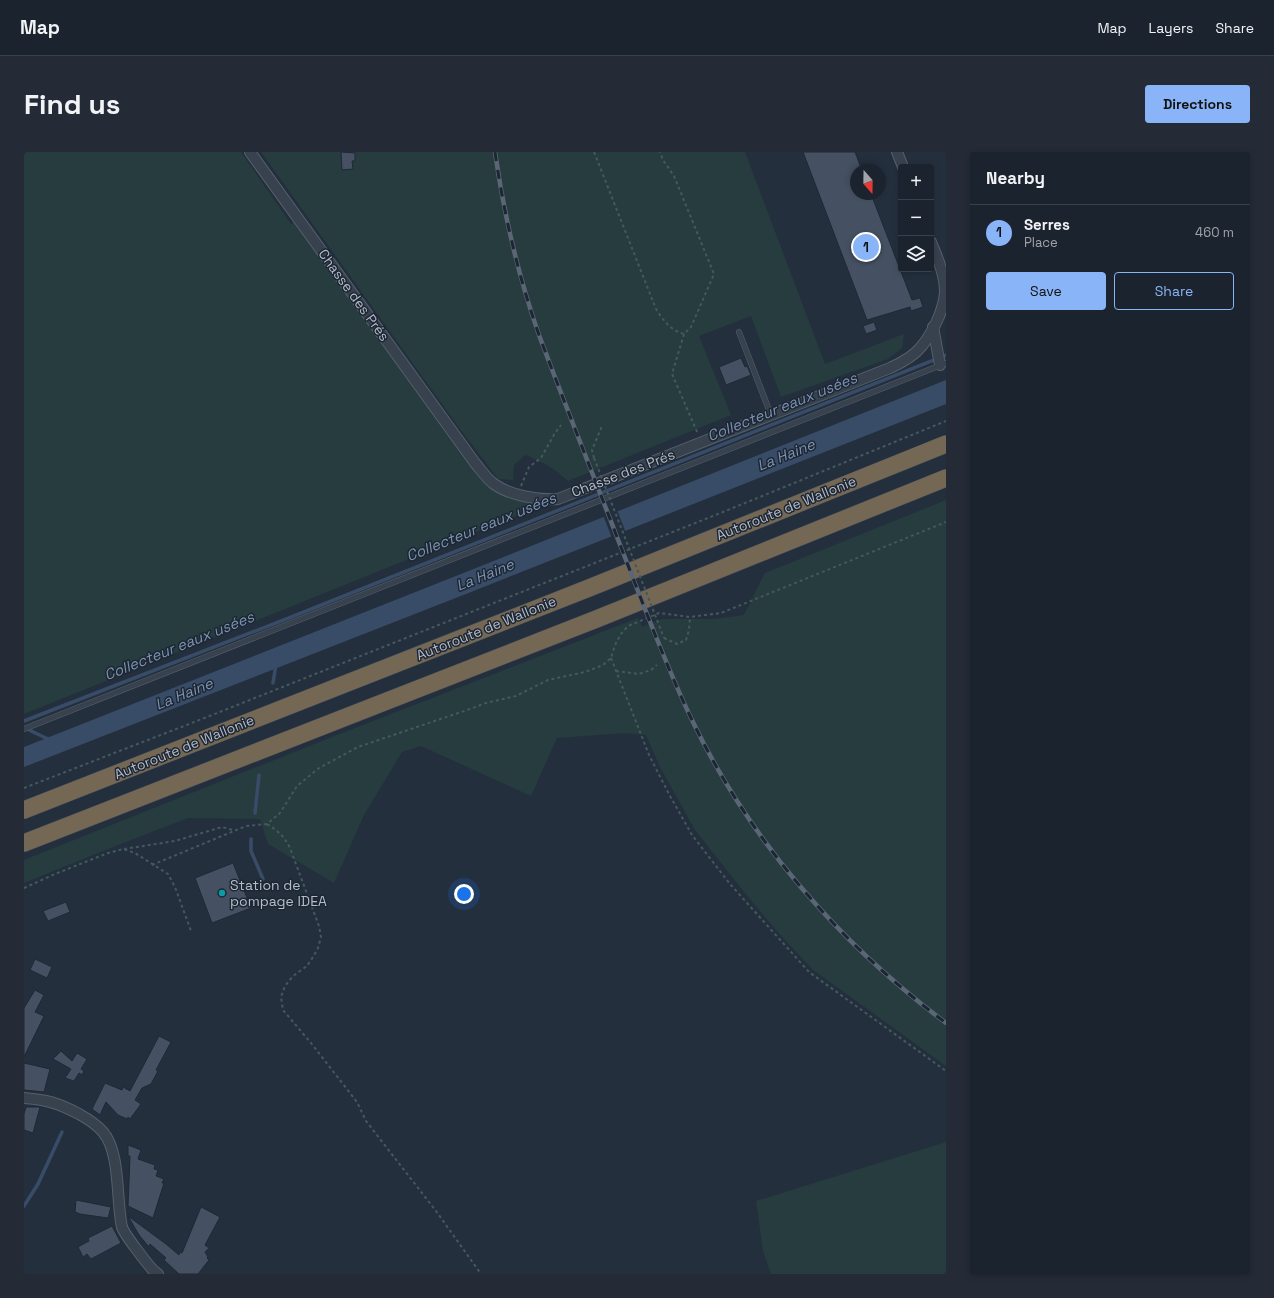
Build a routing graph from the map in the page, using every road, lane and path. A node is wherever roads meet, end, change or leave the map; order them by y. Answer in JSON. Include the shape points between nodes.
{"nodes":[{"id":1,"x":250,"y":152,"type":"edge"},
{"id":2,"x":594,"y":152,"type":"edge"},
{"id":3,"x":660,"y":152,"type":"edge"},
{"id":4,"x":897,"y":152,"type":"edge"},
{"id":5,"x":902,"y":164,"type":"edge"},
{"id":6,"x":934,"y":249,"type":"edge"},
{"id":7,"x":936,"y":324,"type":"junction"},
{"id":8,"x":739,"y":332,"type":"dead end"},
{"id":9,"x":684,"y":334,"type":"junction"},
{"id":10,"x":943,"y":364,"type":"edge"},
{"id":11,"x":771,"y":415,"type":"junction"},
{"id":12,"x":946,"y":421,"type":"edge"},
{"id":13,"x":561,"y":425,"type":"dead end"},
{"id":14,"x":602,"y":426,"type":"dead end"},
{"id":15,"x":701,"y":442,"type":"junction"},
{"id":16,"x":946,"y":444,"type":"edge"},
{"id":17,"x":946,"y":478,"type":"edge"},
{"id":18,"x":518,"y":495,"type":"junction"},
{"id":19,"x":946,"y":522,"type":"edge"},
{"id":20,"x":690,"y":617,"type":"junction"},
{"id":21,"x":610,"y":658,"type":"junction"},
{"id":22,"x":657,"y":665,"type":"dead end"},
{"id":23,"x":616,"y":671,"type":"junction"},
{"id":24,"x":24,"y":729,"type":"edge"},
{"id":25,"x":24,"y":788,"type":"edge"},
{"id":26,"x":24,"y":810,"type":"edge"},
{"id":27,"x":267,"y":824,"type":"junction"},
{"id":28,"x":234,"y":830,"type":"junction"},
{"id":29,"x":24,"y":843,"type":"edge"},
{"id":30,"x":123,"y":849,"type":"junction"},
{"id":31,"x":152,"y":865,"type":"junction"},
{"id":32,"x":24,"y":888,"type":"edge"},
{"id":33,"x":191,"y":931,"type":"dead end"},
{"id":34,"x":946,"y":1071,"type":"edge"},
{"id":35,"x":24,"y":1098,"type":"edge"},
{"id":36,"x":158,"y":1274,"type":"edge"},
{"id":37,"x":481,"y":1274,"type":"edge"}],
"edges":[{"from":1,"to":18,"type":"street","name":"Chasse des Prés","via":[[475,463],[494,484]]},
{"from":2,"to":9,"type":"path","via":[[656,309],[676,332]]},
{"from":3,"to":9,"type":"path","via":[[674,176],[714,274],[692,327]]},
{"from":4,"to":5,"type":"street"},
{"from":6,"to":7,"type":"street","via":[[940,264],[945,291]]},
{"from":7,"to":10,"type":"street"},
{"from":7,"to":11,"type":"street","name":"Chasse des Prés","via":[[921,348],[902,362]]},
{"from":8,"to":11,"type":"lane"},
{"from":9,"to":15,"type":"path","via":[[672,374]]},
{"from":10,"to":24,"type":"lane"},
{"from":11,"to":15,"type":"street","name":"Chasse des Prés"},
{"from":12,"to":25,"type":"path","via":[[723,512]]},
{"from":13,"to":18,"type":"path","via":[[541,458],[529,467]]},
{"from":14,"to":20,"type":"path","bridge":true,"via":[[592,450],[594,458],[664,638],[677,644],[686,640]]},
{"from":15,"to":18,"type":"street","name":"Chasse des Prés","via":[[558,499],[547,500]]},
{"from":16,"to":26,"type":"highway","name":"Autoroute de Wallonie"},
{"from":17,"to":29,"type":"highway","via":[[599,618]]},
{"from":19,"to":20,"type":"path","via":[[721,613]]},
{"from":20,"to":21,"type":"path","via":[[659,613],[628,626],[621,634]]},
{"from":21,"to":23,"type":"path"},
{"from":21,"to":27,"type":"path","via":[[593,670],[548,680],[516,696],[486,703],[358,748],[319,768],[297,786],[280,813]]},
{"from":22,"to":23,"type":"path","via":[[639,674]]},
{"from":23,"to":34,"type":"path","via":[[648,755],[692,835],[730,884],[809,972]]},
{"from":27,"to":28,"type":"path"},
{"from":27,"to":37,"type":"path","via":[[284,837],[290,848],[320,926],[321,937],[318,948],[307,966],[293,976],[285,986],[281,997],[283,1010],[357,1102],[366,1121]]},
{"from":28,"to":30,"type":"path","via":[[222,827],[175,841]]},
{"from":28,"to":31,"type":"path"},
{"from":30,"to":31,"type":"path","via":[[136,853]]},
{"from":30,"to":32,"type":"path"},
{"from":31,"to":33,"type":"path","via":[[168,874]]},
{"from":35,"to":36,"type":"street","via":[[55,1103],[84,1117],[104,1133],[114,1160],[122,1229]]}]}
